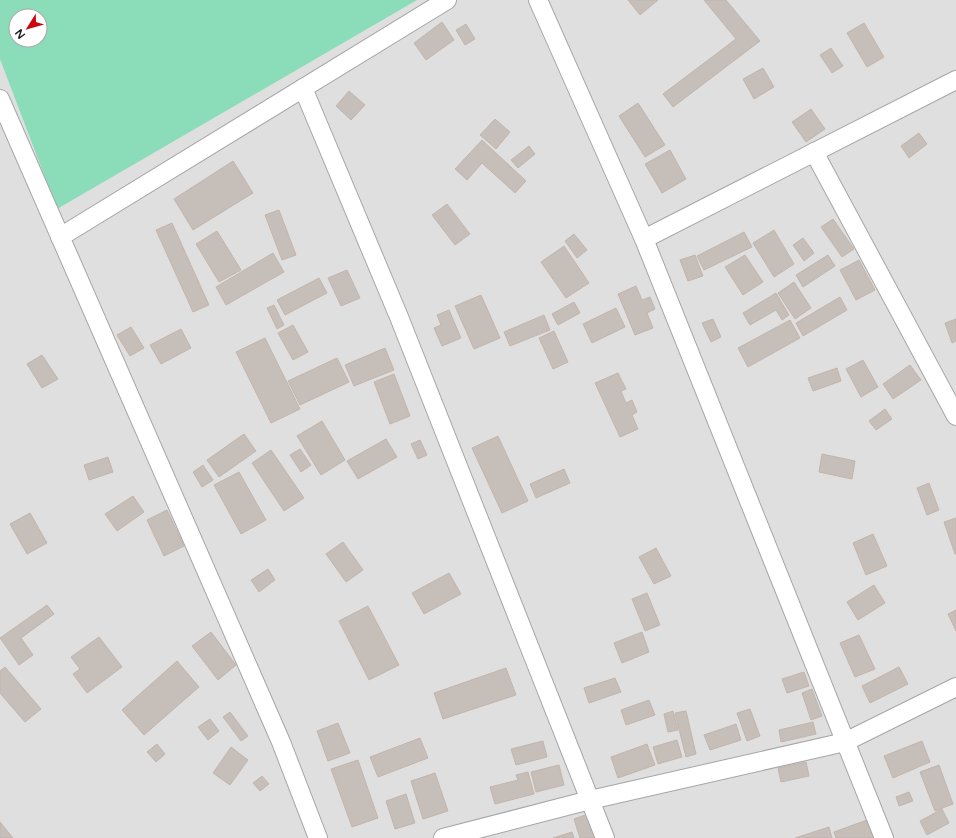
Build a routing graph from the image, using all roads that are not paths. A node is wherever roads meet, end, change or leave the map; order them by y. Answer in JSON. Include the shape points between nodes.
{"nodes":[{"id":1,"x":447,"y":0,"type":"edge"},
{"id":2,"x":538,"y":0,"type":"edge"},
{"id":3,"x":956,"y":80,"type":"edge"},
{"id":4,"x":303,"y":88,"type":"junction"},
{"id":5,"x":0,"y":99,"type":"edge"},
{"id":6,"x":814,"y":152,"type":"junction"},
{"id":7,"x":60,"y":237,"type":"junction"},
{"id":8,"x":644,"y":239,"type":"junction"},
{"id":9,"x":956,"y":416,"type":"edge"},
{"id":10,"x":956,"y":687,"type":"edge"},
{"id":11,"x":846,"y":742,"type":"junction"},
{"id":12,"x":590,"y":800,"type":"junction"},
{"id":13,"x":318,"y":838,"type":"edge"},
{"id":14,"x":443,"y":838,"type":"edge"},
{"id":15,"x":605,"y":838,"type":"edge"},
{"id":16,"x":884,"y":838,"type":"edge"}],
"edges":[{"from":1,"to":4,"type":"street"},
{"from":2,"to":8,"type":"street"},
{"from":3,"to":6,"type":"street"},
{"from":4,"to":7,"type":"street"},
{"from":4,"to":12,"type":"street","via":[[399,317]]},
{"from":5,"to":7,"type":"street"},
{"from":6,"to":8,"type":"street"},
{"from":6,"to":9,"type":"street"},
{"from":7,"to":13,"type":"street","via":[[281,742]]},
{"from":8,"to":11,"type":"street"},
{"from":10,"to":11,"type":"street"},
{"from":11,"to":12,"type":"street"},
{"from":11,"to":16,"type":"street"},
{"from":12,"to":14,"type":"street"},
{"from":12,"to":15,"type":"street"}]}
